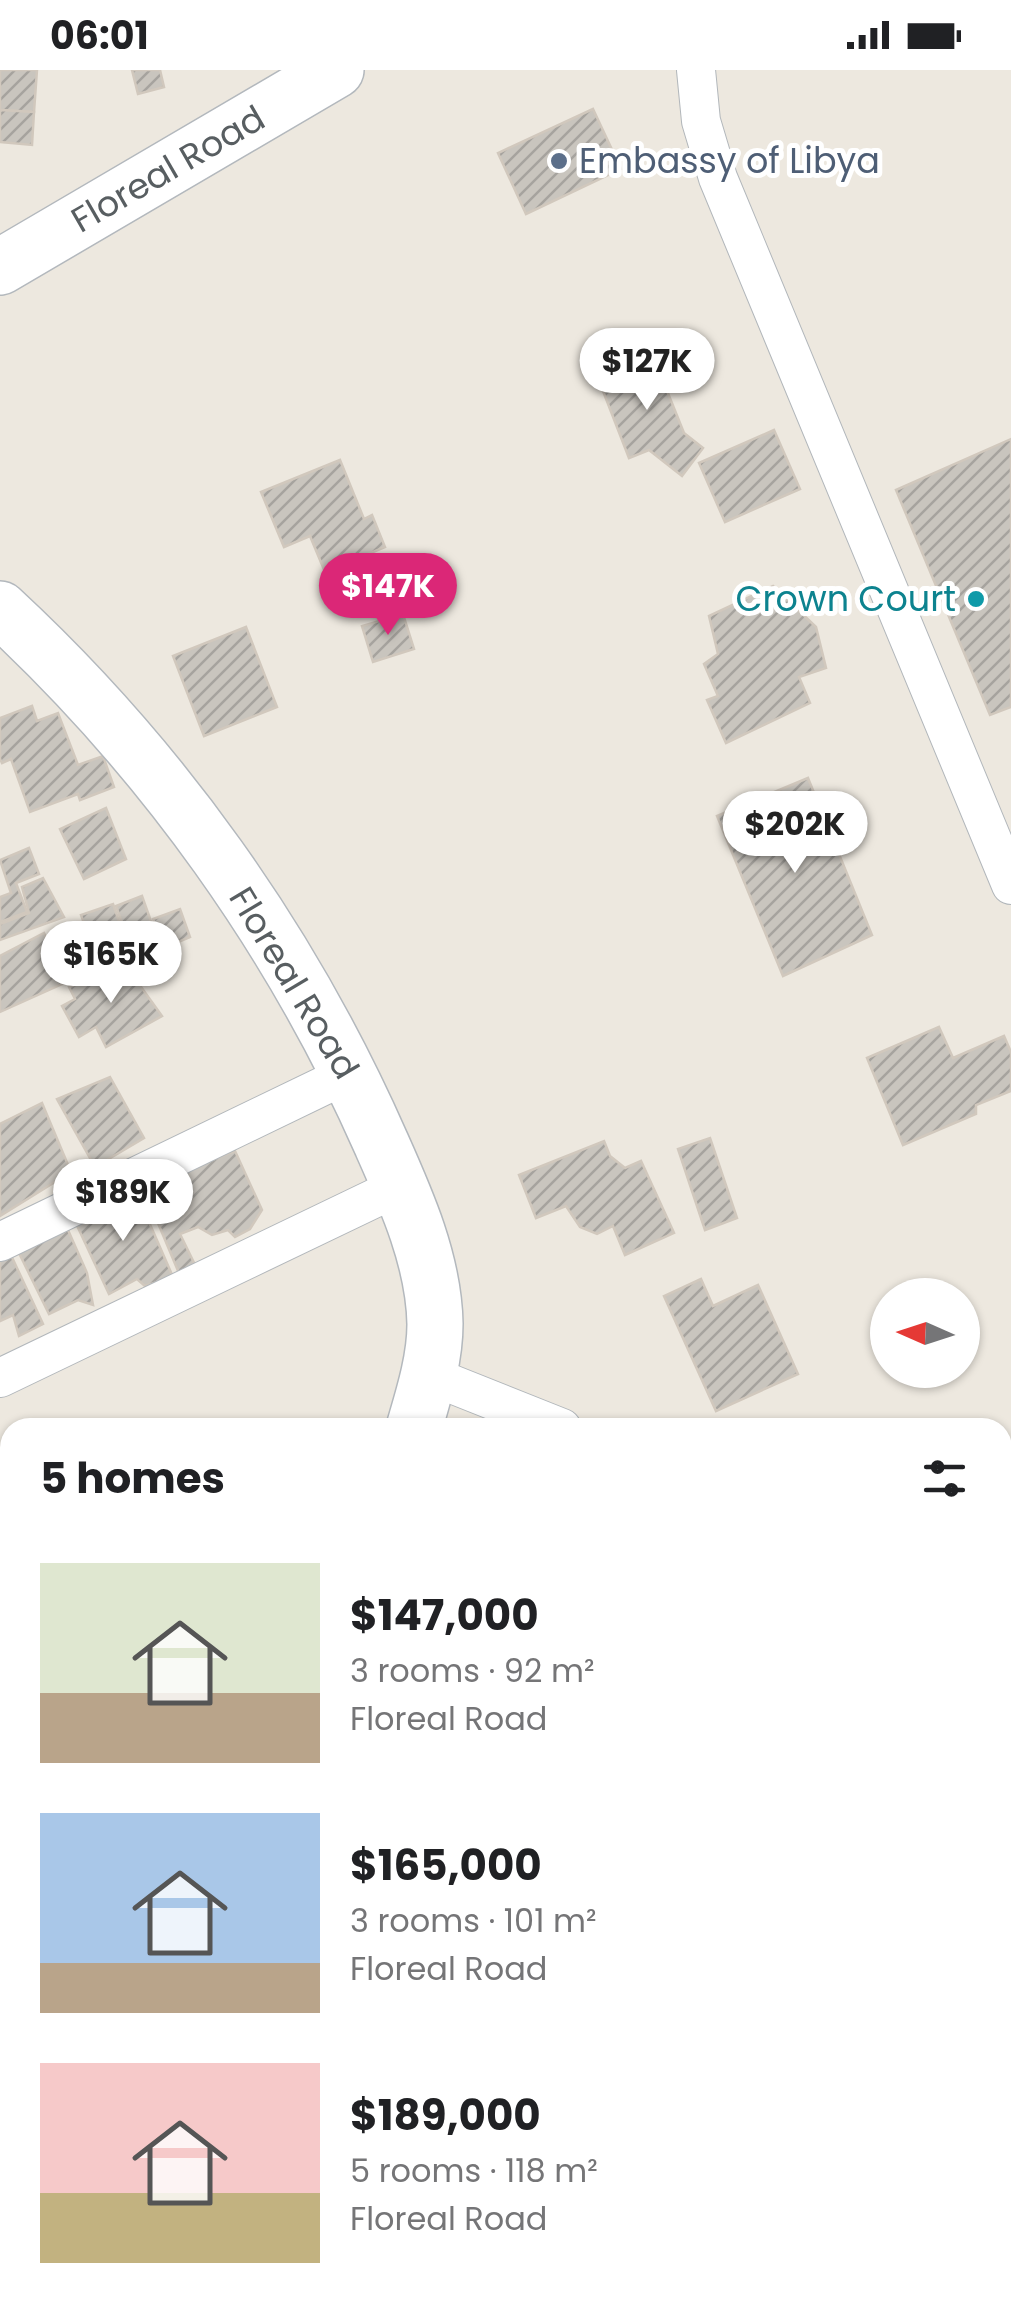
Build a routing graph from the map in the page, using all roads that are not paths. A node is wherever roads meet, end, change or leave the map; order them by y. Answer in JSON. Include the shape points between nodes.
{"nodes":[{"id":1,"x":336,"y":70,"type":"edge"},
{"id":2,"x":696,"y":70,"type":"edge"},
{"id":3,"x":120,"y":198,"type":"junction"},
{"id":4,"x":0,"y":267,"type":"edge"},
{"id":5,"x":0,"y":294,"type":"edge"},
{"id":6,"x":0,"y":567,"type":"edge"},
{"id":7,"x":0,"y":610,"type":"edge"},
{"id":8,"x":126,"y":735,"type":"junction"},
{"id":9,"x":1011,"y":885,"type":"edge"},
{"id":10,"x":350,"y":1073,"type":"junction"},
{"id":11,"x":400,"y":1186,"type":"junction"},
{"id":12,"x":0,"y":1242,"type":"edge"},
{"id":13,"x":429,"y":1375,"type":"junction"},
{"id":14,"x":0,"y":1378,"type":"edge"},
{"id":15,"x":417,"y":1418,"type":"edge"},
{"id":16,"x":537,"y":1418,"type":"edge"}],
"edges":[{"from":1,"to":3,"type":"main road","name":"Floreal Road"},
{"from":2,"to":9,"type":"street","via":[[701,121],[718,178]]},
{"from":3,"to":4,"type":"main road","name":"Floreal Road"},
{"from":3,"to":5,"type":"main road"},
{"from":6,"to":8,"type":"main road"},
{"from":7,"to":8,"type":"main road","name":"Floreal Road"},
{"from":8,"to":10,"type":"main road","name":"Floreal Road","via":[[183,804]]},
{"from":10,"to":11,"type":"main road","name":"Floreal Road"},
{"from":10,"to":12,"type":"street"},
{"from":11,"to":13,"type":"main road","name":"Floreal Road","via":[[424,1250],[435,1322]]},
{"from":11,"to":14,"type":"street"},
{"from":13,"to":15,"type":"main road","name":"Floreal Road"},
{"from":13,"to":16,"type":"street"}]}
